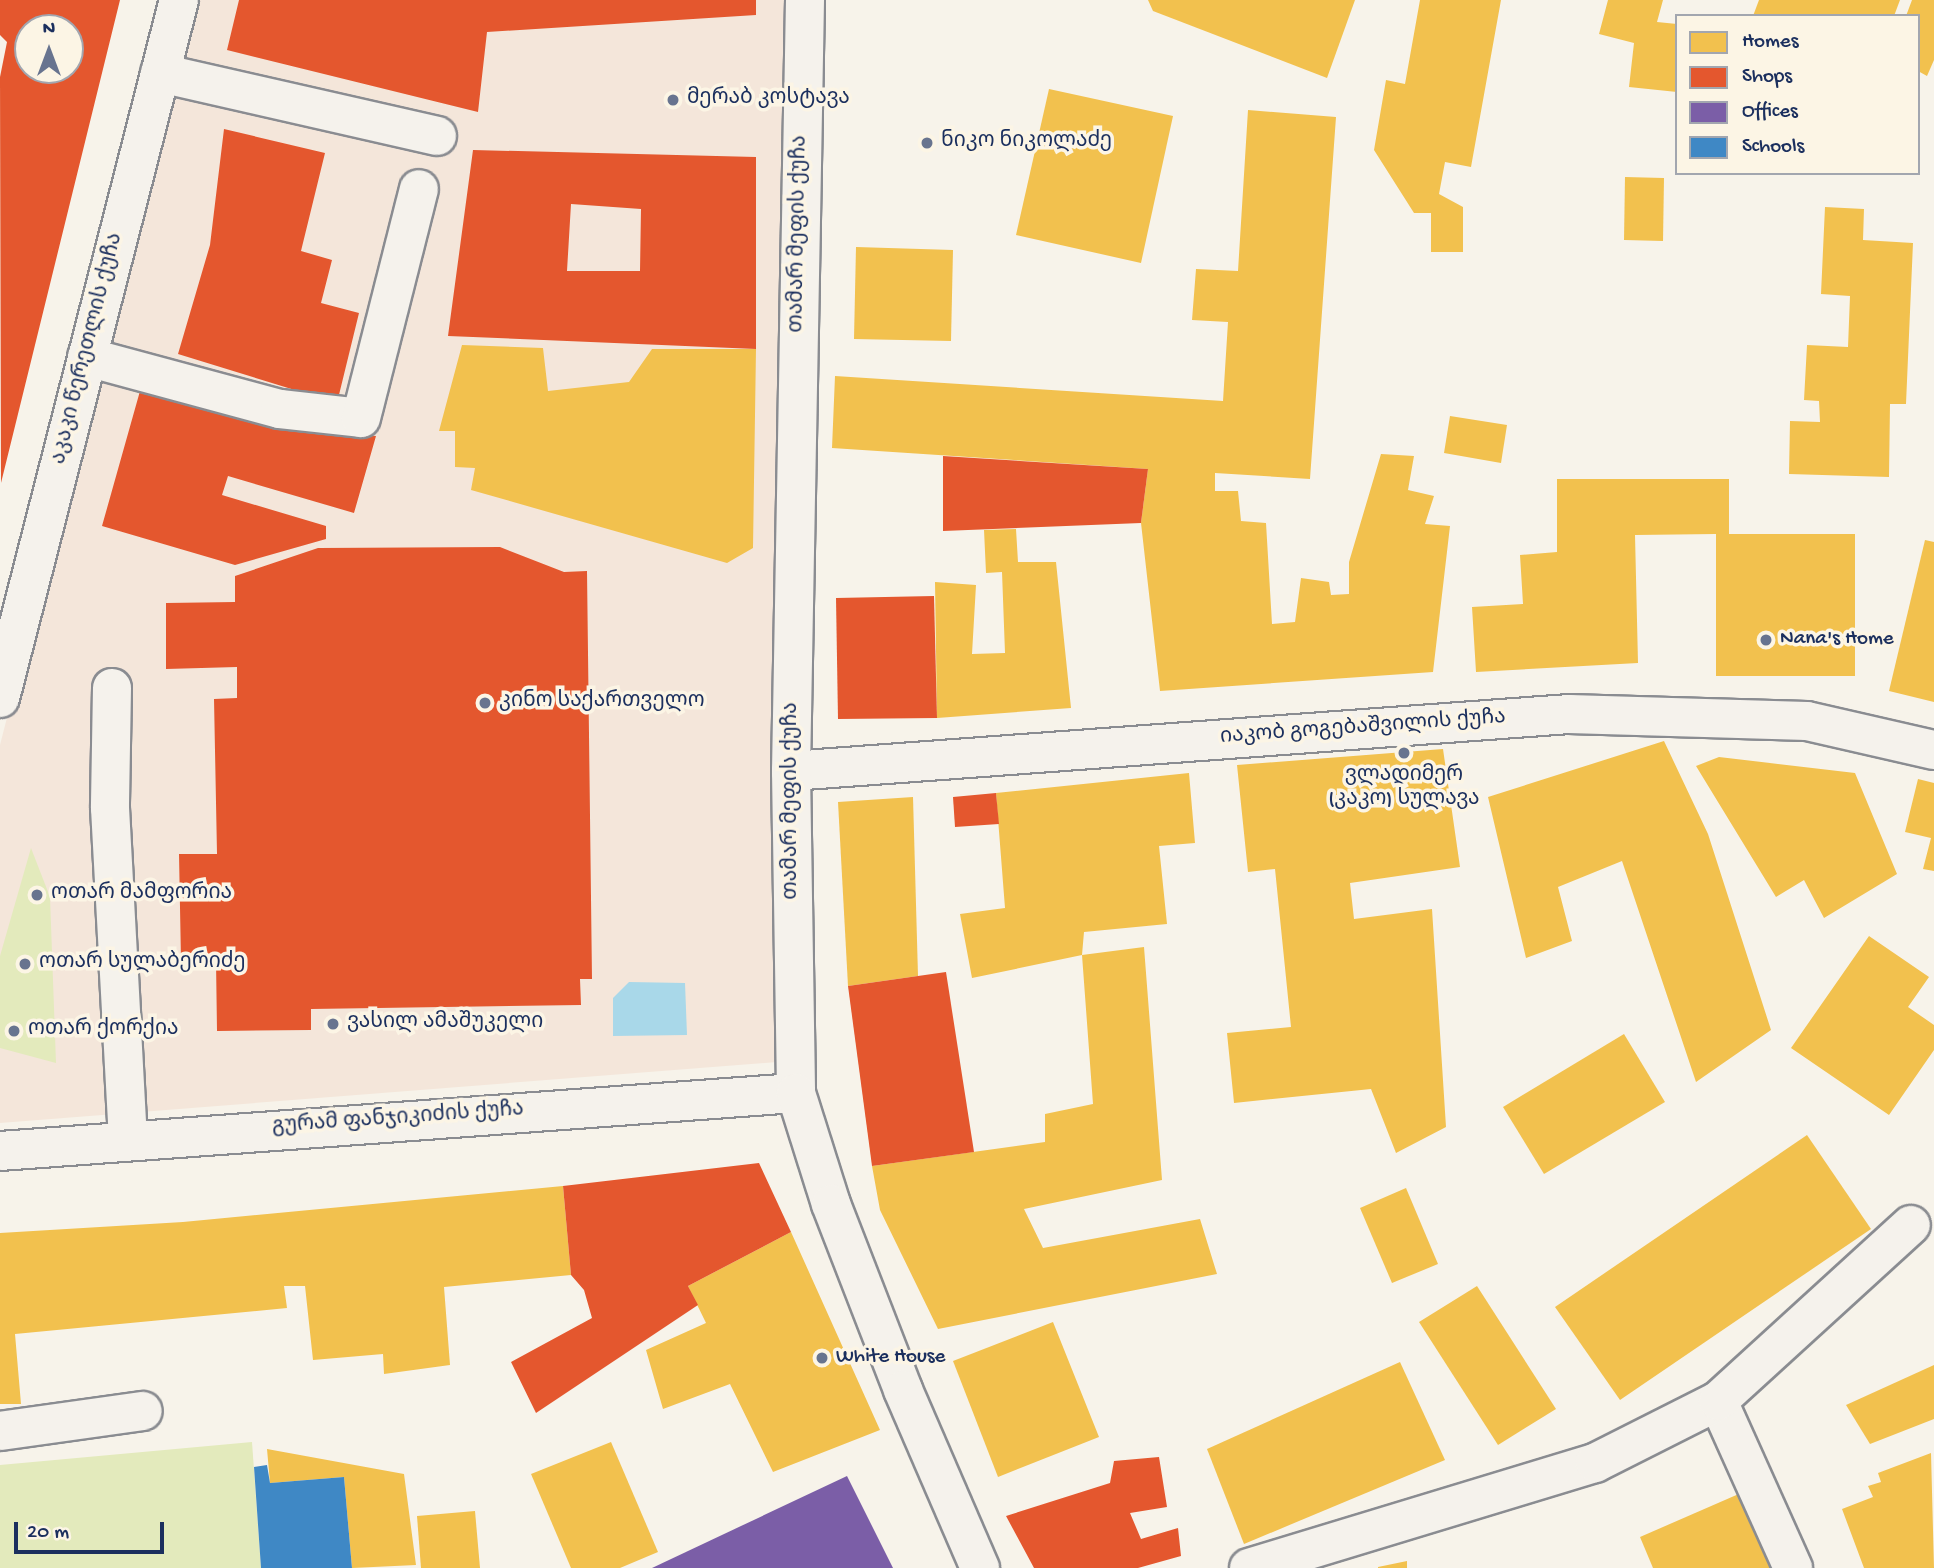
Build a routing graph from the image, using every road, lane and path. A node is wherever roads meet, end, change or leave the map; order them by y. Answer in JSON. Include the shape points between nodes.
{"nodes":[{"id":1,"x":179,"y":0,"type":"edge"},
{"id":2,"x":805,"y":0,"type":"edge"},
{"id":3,"x":160,"y":74,"type":"junction"},
{"id":4,"x":437,"y":136,"type":"dead end"},
{"id":5,"x":419,"y":189,"type":"dead end"},
{"id":6,"x":87,"y":357,"type":"junction"},
{"id":7,"x":112,"y":688,"type":"dead end"},
{"id":8,"x":0,"y":698,"type":"edge"},
{"id":9,"x":1934,"y":750,"type":"edge"},
{"id":10,"x":791,"y":771,"type":"junction"},
{"id":11,"x":796,"y":1093,"type":"junction"},
{"id":12,"x":128,"y":1140,"type":"junction"},
{"id":13,"x":0,"y":1151,"type":"edge"},
{"id":14,"x":1911,"y":1225,"type":"dead end"},
{"id":15,"x":1718,"y":1401,"type":"junction"},
{"id":16,"x":143,"y":1411,"type":"dead end"},
{"id":17,"x":0,"y":1432,"type":"edge"},
{"id":18,"x":980,"y":1568,"type":"edge"},
{"id":19,"x":1249,"y":1568,"type":"edge"},
{"id":20,"x":1793,"y":1568,"type":"edge"}],
"edges":[{"from":1,"to":3,"type":"street","name":"აკაკი წერეთლის ქუჩა"},
{"from":2,"to":10,"type":"street","name":"თამარ მეფის ქუჩა"},
{"from":3,"to":4,"type":"street"},
{"from":3,"to":6,"type":"street","name":"აკაკი წერეთლის ქუჩა"},
{"from":5,"to":6,"type":"street","via":[[361,418],[280,409]]},
{"from":6,"to":8,"type":"street","name":"აკაკი წერეთლის ქუჩა"},
{"from":7,"to":12,"type":"street","via":[[110,808]]},
{"from":9,"to":10,"type":"street","name":"იაკობ გოგებაშვილის ქუჩა","via":[[1807,721],[1569,714]]},
{"from":10,"to":11,"type":"street","name":"თამარ მეფის ქუჩა"},
{"from":11,"to":12,"type":"street","name":"გურამ ფანჯიკიძის ქუჩა"},
{"from":11,"to":18,"type":"street","name":"თამარ მეფის ქუჩა","via":[[831,1204],[903,1390]]},
{"from":12,"to":13,"type":"street","name":"გურამ ფანჯიკიძის ქუჩა"},
{"from":14,"to":15,"type":"street"},
{"from":15,"to":19,"type":"street","via":[[1595,1462]]},
{"from":15,"to":20,"type":"street"},
{"from":16,"to":17,"type":"street"}]}
